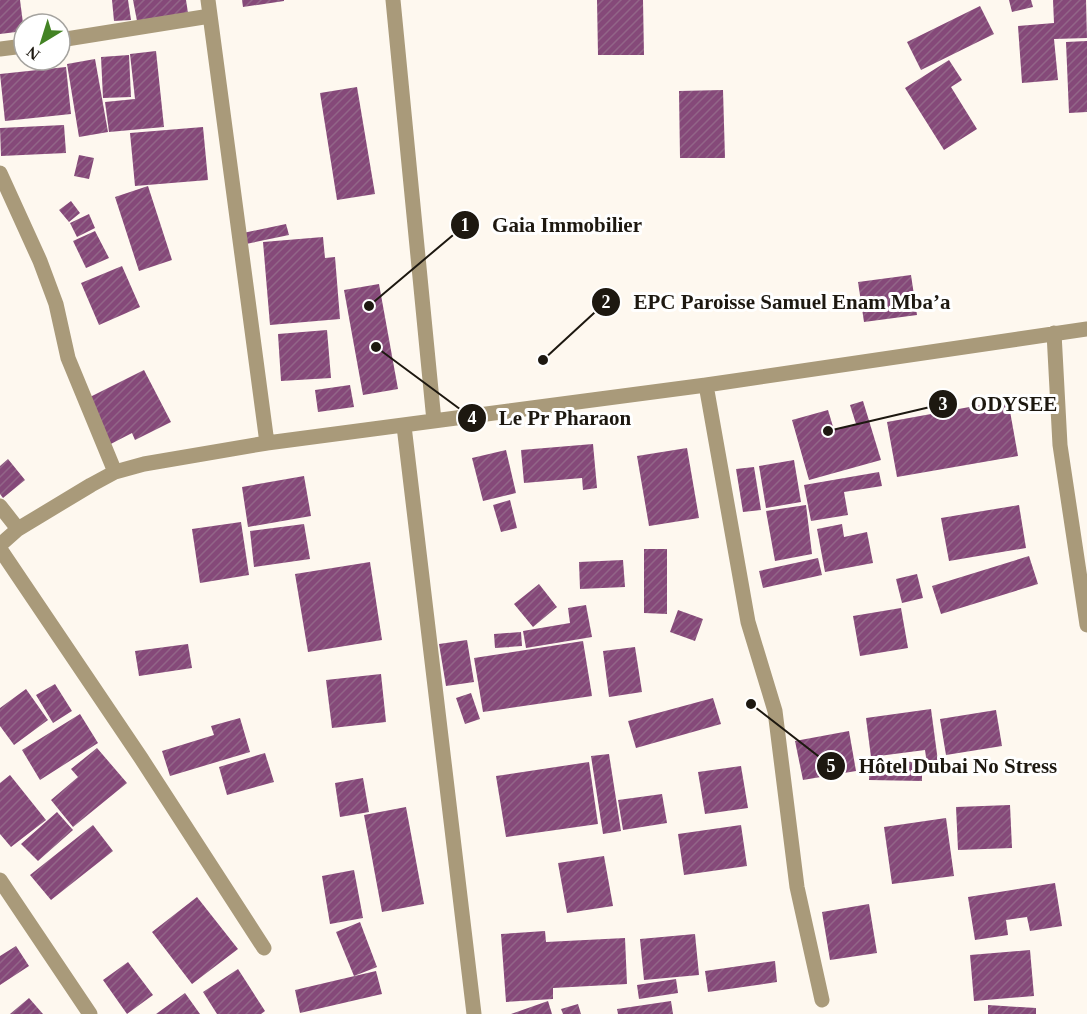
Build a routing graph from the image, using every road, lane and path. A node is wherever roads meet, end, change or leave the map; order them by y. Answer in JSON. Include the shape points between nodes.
{"nodes":[{"id":1,"x":208,"y":0,"type":"edge"},
{"id":2,"x":393,"y":0,"type":"edge"},
{"id":3,"x":210,"y":16,"type":"junction"},
{"id":4,"x":72,"y":38,"type":"edge"},
{"id":5,"x":0,"y":173,"type":"edge"},
{"id":6,"x":1087,"y":329,"type":"edge"},
{"id":7,"x":1054,"y":333,"type":"junction"},
{"id":8,"x":706,"y":385,"type":"junction"},
{"id":9,"x":434,"y":420,"type":"junction"},
{"id":10,"x":404,"y":426,"type":"junction"},
{"id":11,"x":267,"y":443,"type":"junction"},
{"id":12,"x":115,"y":472,"type":"junction"},
{"id":13,"x":0,"y":506,"type":"edge"},
{"id":14,"x":18,"y":529,"type":"junction"},
{"id":15,"x":0,"y":547,"type":"edge"},
{"id":16,"x":1087,"y":625,"type":"edge"},
{"id":17,"x":0,"y":880,"type":"edge"},
{"id":18,"x":264,"y":948,"type":"dead end"},
{"id":19,"x":822,"y":1000,"type":"dead end"},
{"id":20,"x":90,"y":1014,"type":"edge"},
{"id":21,"x":474,"y":1014,"type":"edge"}],
"edges":[{"from":1,"to":3,"type":"street"},
{"from":2,"to":9,"type":"street"},
{"from":3,"to":4,"type":"street"},
{"from":3,"to":11,"type":"street"},
{"from":5,"to":12,"type":"street","via":[[40,261],[56,304],[68,358]]},
{"from":6,"to":7,"type":"street"},
{"from":7,"to":8,"type":"street"},
{"from":7,"to":16,"type":"street","via":[[1060,445]]},
{"from":8,"to":9,"type":"street"},
{"from":8,"to":19,"type":"street","via":[[748,622],[775,711],[796,886]]},
{"from":9,"to":10,"type":"street"},
{"from":10,"to":11,"type":"street"},
{"from":10,"to":21,"type":"street"},
{"from":11,"to":12,"type":"street"},
{"from":12,"to":14,"type":"street"},
{"from":13,"to":14,"type":"street"},
{"from":14,"to":15,"type":"street"},
{"from":15,"to":18,"type":"street"},
{"from":17,"to":20,"type":"street"}]}
